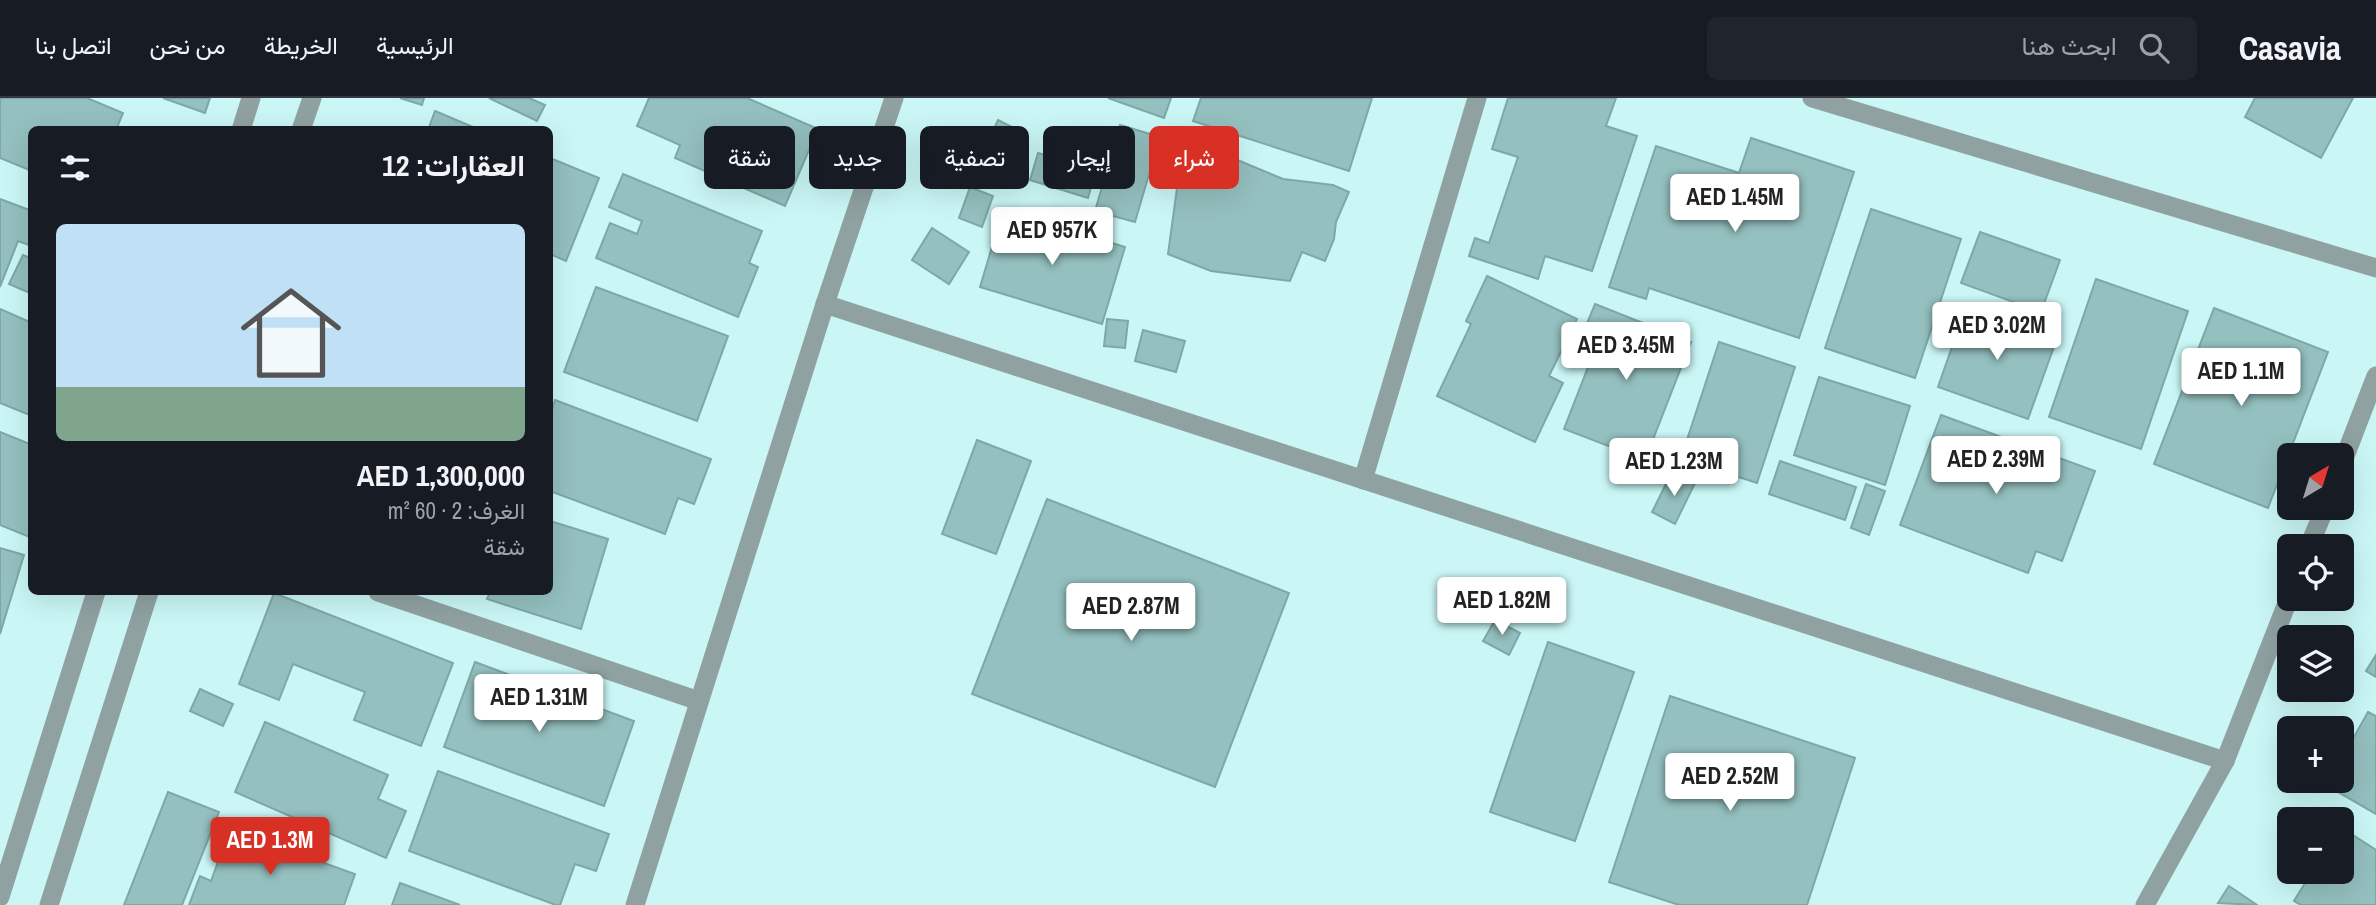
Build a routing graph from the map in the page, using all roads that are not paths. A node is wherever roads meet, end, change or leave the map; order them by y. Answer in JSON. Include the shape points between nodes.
{"nodes":[{"id":1,"x":251,"y":98,"type":"edge"},
{"id":2,"x":312,"y":98,"type":"edge"},
{"id":3,"x":894,"y":98,"type":"edge"},
{"id":4,"x":1478,"y":98,"type":"edge"},
{"id":5,"x":1812,"y":98,"type":"edge"},
{"id":6,"x":242,"y":126,"type":"edge"},
{"id":7,"x":302,"y":126,"type":"edge"},
{"id":8,"x":2376,"y":268,"type":"edge"},
{"id":9,"x":825,"y":304,"type":"junction"},
{"id":10,"x":2376,"y":376,"type":"edge"},
{"id":11,"x":2350,"y":443,"type":"edge"},
{"id":12,"x":1363,"y":480,"type":"junction"},
{"id":13,"x":95,"y":595,"type":"edge"},
{"id":14,"x":148,"y":595,"type":"edge"},
{"id":15,"x":387,"y":595,"type":"edge"},
{"id":16,"x":2284,"y":611,"type":"edge"},
{"id":17,"x":699,"y":701,"type":"junction"},
{"id":18,"x":2225,"y":761,"type":"junction"},
{"id":19,"x":0,"y":897,"type":"edge"},
{"id":20,"x":49,"y":905,"type":"edge"},
{"id":21,"x":635,"y":905,"type":"edge"},
{"id":22,"x":2145,"y":905,"type":"edge"}],
"edges":[{"from":1,"to":6,"type":"street"},
{"from":2,"to":7,"type":"street"},
{"from":3,"to":9,"type":"street"},
{"from":4,"to":12,"type":"street"},
{"from":5,"to":8,"type":"street"},
{"from":9,"to":12,"type":"street"},
{"from":9,"to":17,"type":"street"},
{"from":10,"to":11,"type":"street"},
{"from":12,"to":18,"type":"street"},
{"from":13,"to":19,"type":"street"},
{"from":14,"to":20,"type":"street"},
{"from":15,"to":17,"type":"street"},
{"from":16,"to":18,"type":"street"},
{"from":17,"to":21,"type":"street"},
{"from":18,"to":22,"type":"street"}]}
